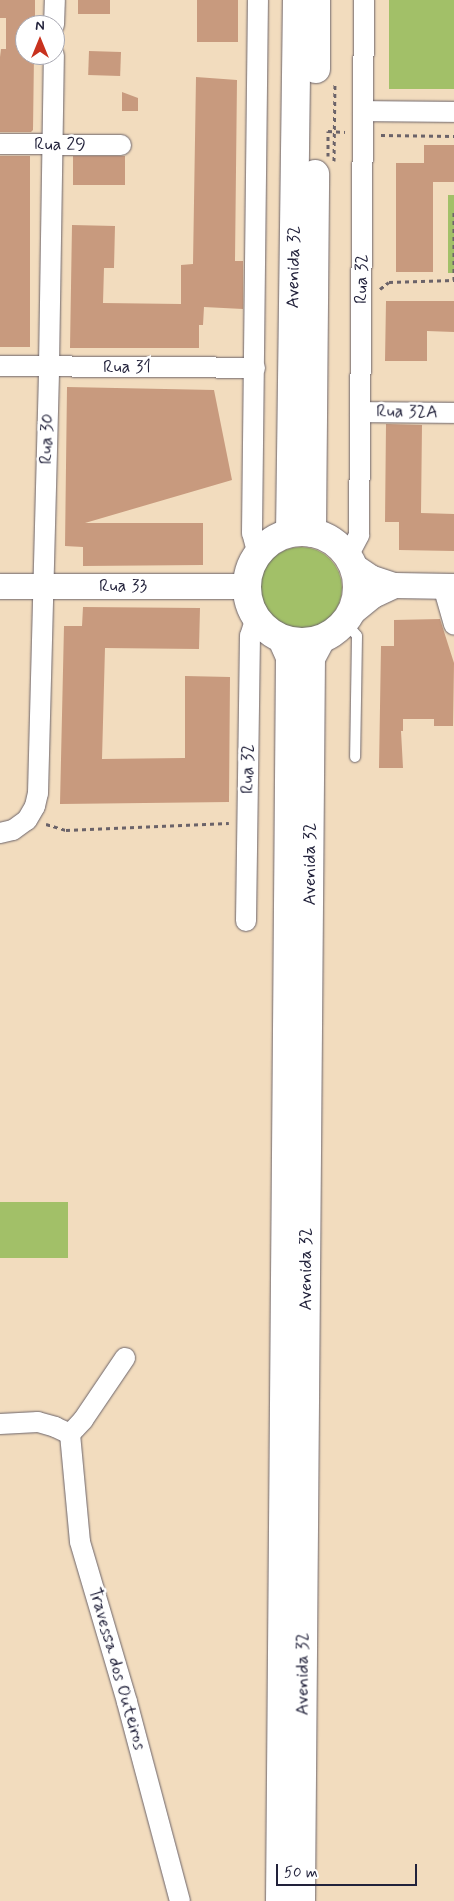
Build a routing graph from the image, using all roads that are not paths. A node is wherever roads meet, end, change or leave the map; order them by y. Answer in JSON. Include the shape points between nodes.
{"nodes":[{"id":1,"x":55,"y":0,"type":"edge"},
{"id":2,"x":258,"y":0,"type":"edge"},
{"id":3,"x":297,"y":0,"type":"edge"},
{"id":4,"x":316,"y":0,"type":"edge"},
{"id":5,"x":364,"y":0,"type":"edge"},
{"id":6,"x":54,"y":15,"type":"edge"},
{"id":7,"x":54,"y":65,"type":"edge"},
{"id":8,"x":363,"y":111,"type":"junction"},
{"id":9,"x":454,"y":112,"type":"edge"},
{"id":10,"x":0,"y":144,"type":"edge"},
{"id":11,"x":52,"y":144,"type":"junction"},
{"id":12,"x":121,"y":146,"type":"dead end"},
{"id":13,"x":0,"y":366,"type":"edge"},
{"id":14,"x":49,"y":366,"type":"junction"},
{"id":15,"x":255,"y":368,"type":"junction"},
{"id":16,"x":360,"y":412,"type":"junction"},
{"id":17,"x":454,"y":413,"type":"edge"},
{"id":18,"x":301,"y":533,"type":"junction"},
{"id":19,"x":258,"y":555,"type":"junction"},
{"id":20,"x":351,"y":561,"type":"junction"},
{"id":21,"x":394,"y":585,"type":"junction"},
{"id":22,"x":0,"y":586,"type":"edge"},
{"id":23,"x":43,"y":586,"type":"junction"},
{"id":24,"x":247,"y":586,"type":"junction"},
{"id":25,"x":449,"y":586,"type":"edge"},
{"id":26,"x":349,"y":617,"type":"junction"},
{"id":27,"x":256,"y":618,"type":"junction"},
{"id":28,"x":454,"y":624,"type":"edge"},
{"id":29,"x":282,"y":639,"type":"junction"},
{"id":30,"x":321,"y":639,"type":"junction"},
{"id":31,"x":355,"y":757,"type":"dead end"},
{"id":32,"x":0,"y":833,"type":"edge"},
{"id":33,"x":246,"y":921,"type":"dead end"},
{"id":34,"x":125,"y":1358,"type":"dead end"},
{"id":35,"x":0,"y":1424,"type":"edge"},
{"id":36,"x":70,"y":1434,"type":"junction"},
{"id":37,"x":180,"y":1901,"type":"edge"},
{"id":38,"x":280,"y":1901,"type":"edge"},
{"id":39,"x":301,"y":1901,"type":"edge"}],
"edges":[{"from":1,"to":6,"type":"street"},
{"from":2,"to":15,"type":"street"},
{"from":3,"to":18,"type":"main road","name":"Avenida 32"},
{"from":4,"to":18,"type":"main road","name":"Avenida 32"},
{"from":5,"to":8,"type":"street","name":"Rua 32"},
{"from":7,"to":11,"type":"street","name":"Rua 30"},
{"from":8,"to":9,"type":"street"},
{"from":8,"to":16,"type":"street","name":"Rua 32"},
{"from":10,"to":11,"type":"street","name":"Rua 29"},
{"from":11,"to":12,"type":"street","name":"Rua 29"},
{"from":11,"to":14,"type":"street","name":"Rua 30"},
{"from":13,"to":14,"type":"street","name":"Rua 31"},
{"from":14,"to":15,"type":"street","name":"Rua 31"},
{"from":14,"to":23,"type":"street","name":"Rua 30"},
{"from":15,"to":19,"type":"street","via":[[252,533]]},
{"from":16,"to":17,"type":"street","name":"Rua 32A"},
{"from":16,"to":20,"type":"street","name":"Rua 32","via":[[359,534]]},
{"from":18,"to":19,"type":"main road","via":[[272,541]]},
{"from":18,"to":20,"type":"main road","via":[[326,537],[338,545]]},
{"from":19,"to":24,"type":"main road","via":[[249,571]]},
{"from":20,"to":21,"type":"street","via":[[372,578]]},
{"from":20,"to":26,"type":"main road","via":[[358,581],[357,598]]},
{"from":21,"to":25,"type":"street"},
{"from":21,"to":26,"type":"street","via":[[373,595]]},
{"from":22,"to":23,"type":"street","name":"Rua 33"},
{"from":23,"to":24,"type":"street","name":"Rua 33"},
{"from":23,"to":32,"type":"street","name":"Rua 30","via":[[38,793],[27,820],[13,830]]},
{"from":24,"to":27,"type":"main road","via":[[249,604]]},
{"from":25,"to":28,"type":"street"},
{"from":26,"to":30,"type":"main road","via":[[334,632]]},
{"from":26,"to":31,"type":"lane","via":[[357,636]]},
{"from":27,"to":29,"type":"main road"},
{"from":27,"to":33,"type":"street","name":"Rua 32","via":[[250,636]]},
{"from":29,"to":30,"type":"main road","via":[[308,642]]},
{"from":29,"to":38,"type":"main road","name":"Avenida 32","via":[[290,657]]},
{"from":30,"to":39,"type":"main road","name":"Avenida 32","via":[[311,658]]},
{"from":34,"to":36,"type":"street"},
{"from":35,"to":36,"type":"street","via":[[38,1422]]},
{"from":36,"to":37,"type":"street","name":"Travessa dos Outeiros","via":[[80,1542]]}]}
